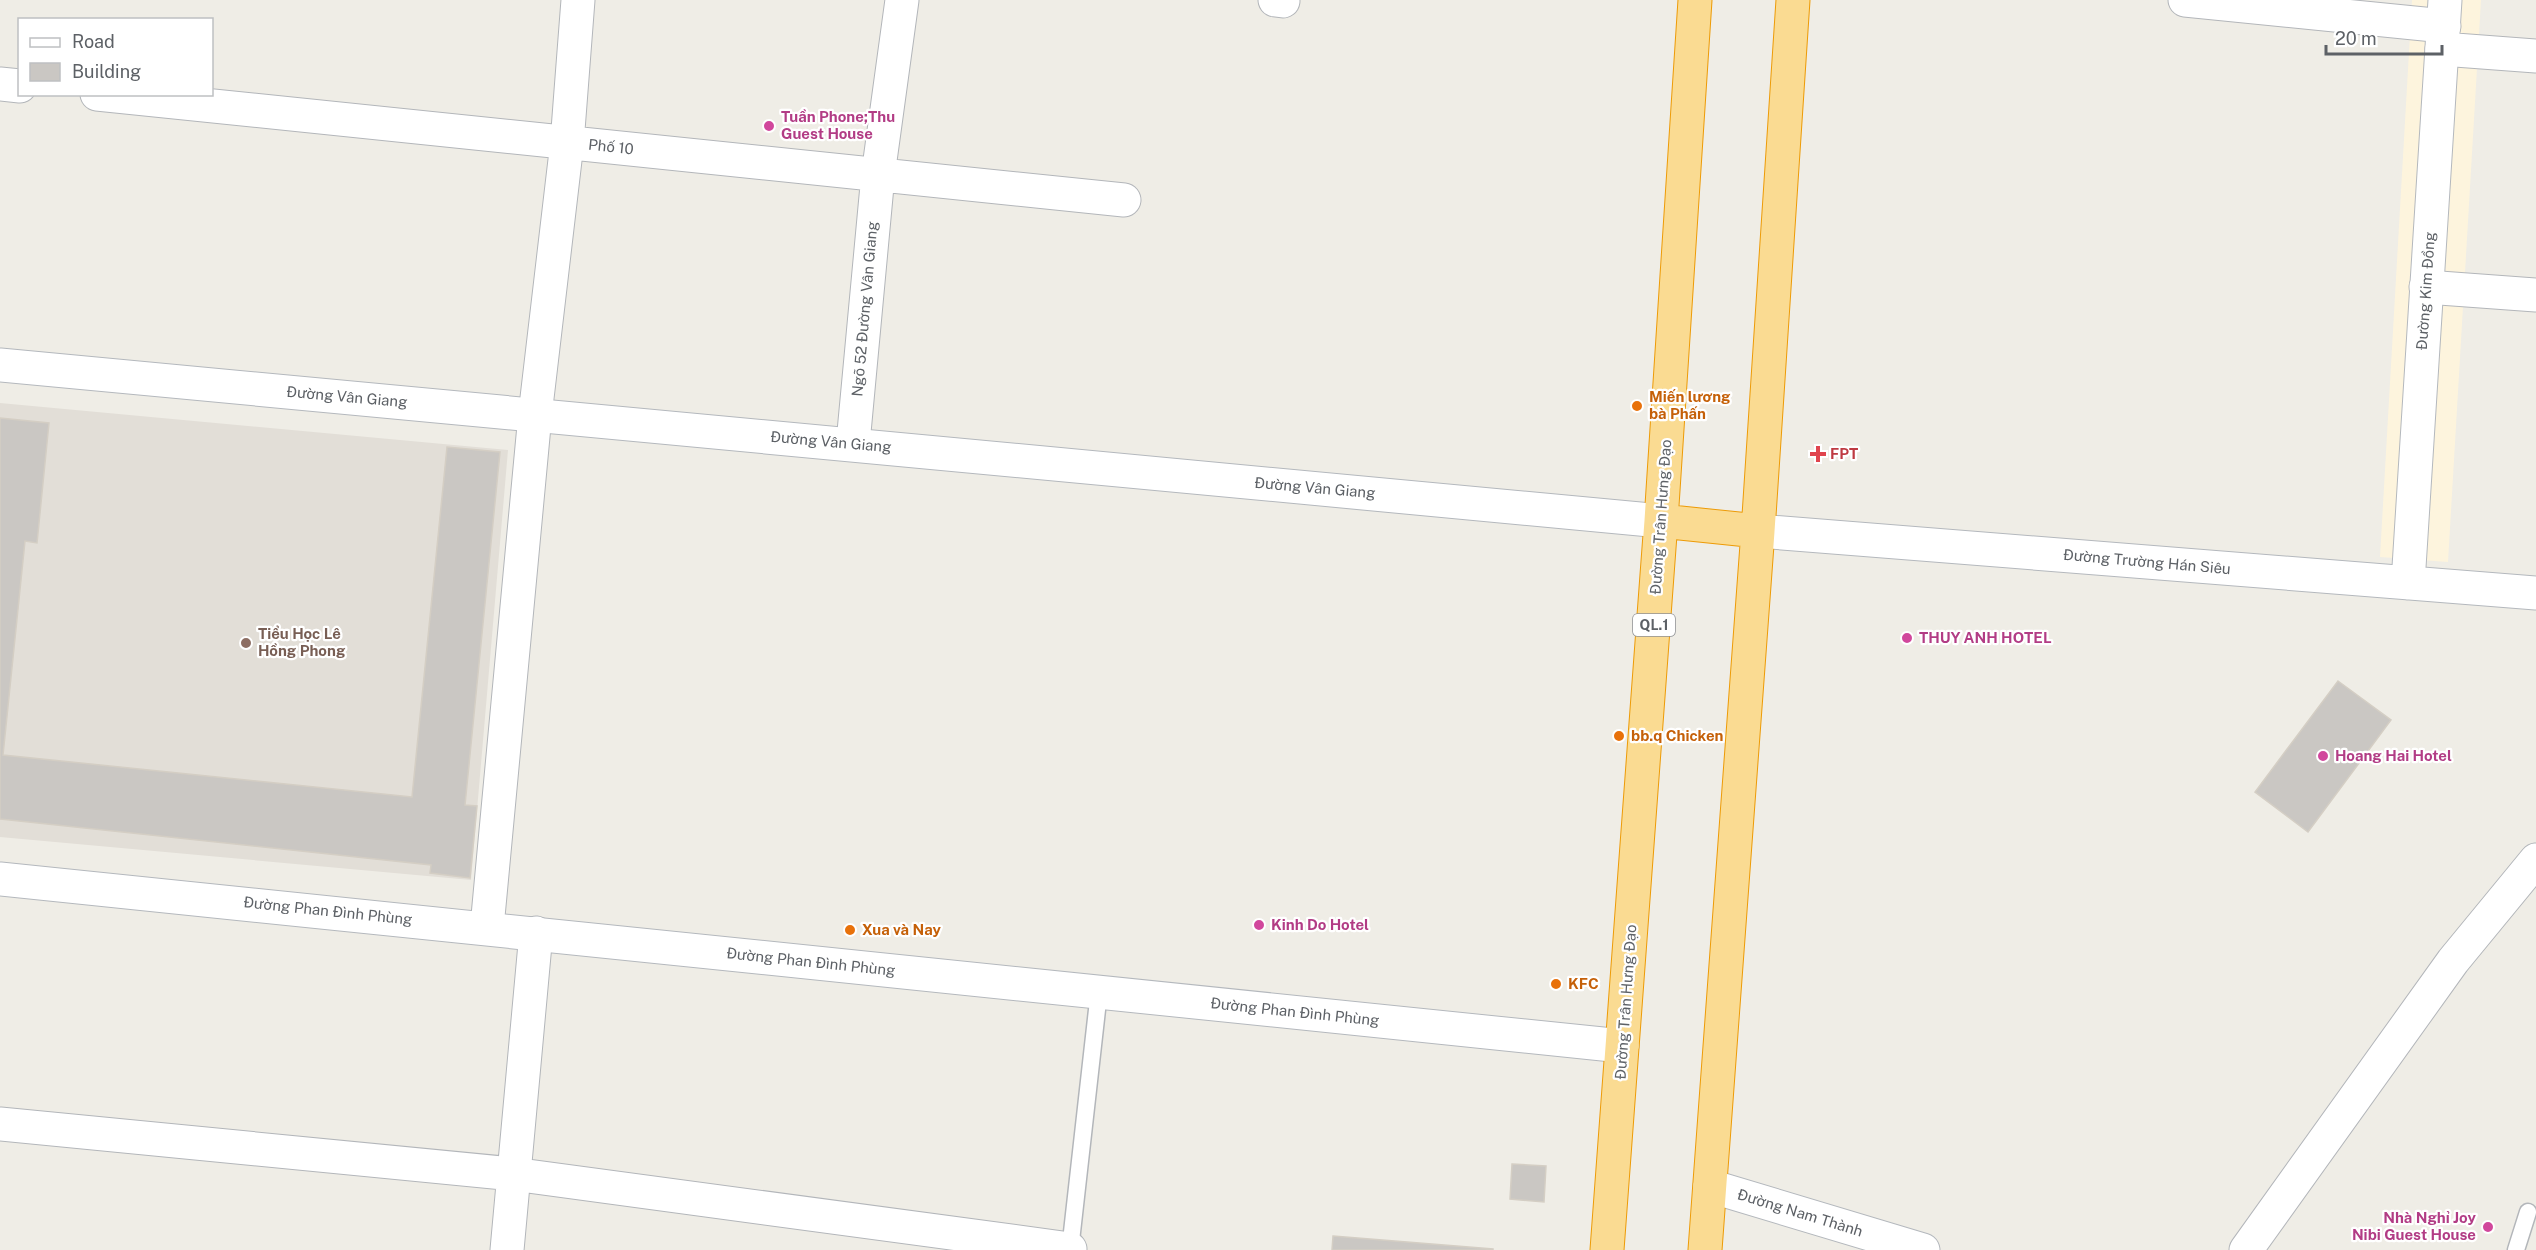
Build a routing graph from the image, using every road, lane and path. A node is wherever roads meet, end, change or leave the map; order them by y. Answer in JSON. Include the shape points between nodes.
{"nodes":[{"id":1,"x":578,"y":0,"type":"edge"},
{"id":2,"x":902,"y":0,"type":"edge"},
{"id":3,"x":1275,"y":0,"type":"edge"},
{"id":4,"x":1695,"y":0,"type":"edge"},
{"id":5,"x":1793,"y":0,"type":"edge"},
{"id":6,"x":2185,"y":0,"type":"edge"},
{"id":7,"x":1283,"y":1,"type":"edge"},
{"id":8,"x":2444,"y":25,"type":"edge"},
{"id":9,"x":2536,"y":56,"type":"edge"},
{"id":10,"x":0,"y":84,"type":"edge"},
{"id":11,"x":18,"y":86,"type":"edge"},
{"id":12,"x":117,"y":96,"type":"edge"},
{"id":13,"x":567,"y":143,"type":"junction"},
{"id":14,"x":878,"y":175,"type":"junction"},
{"id":15,"x":1124,"y":200,"type":"dead end"},
{"id":16,"x":2426,"y":287,"type":"junction"},
{"id":17,"x":2536,"y":295,"type":"edge"},
{"id":18,"x":0,"y":365,"type":"edge"},
{"id":19,"x":535,"y":415,"type":"junction"},
{"id":20,"x":853,"y":443,"type":"junction"},
{"id":21,"x":1661,"y":521,"type":"junction"},
{"id":22,"x":1758,"y":531,"type":"junction"},
{"id":23,"x":2408,"y":583,"type":"junction"},
{"id":24,"x":2536,"y":593,"type":"edge"},
{"id":25,"x":2536,"y":860,"type":"edge"},
{"id":26,"x":0,"y":879,"type":"edge"},
{"id":27,"x":487,"y":927,"type":"junction"},
{"id":28,"x":536,"y":933,"type":"junction"},
{"id":29,"x":1099,"y":992,"type":"junction"},
{"id":30,"x":1622,"y":1046,"type":"junction"},
{"id":31,"x":0,"y":1124,"type":"edge"},
{"id":32,"x":513,"y":1174,"type":"junction"},
{"id":33,"x":1710,"y":1186,"type":"junction"},
{"id":34,"x":2528,"y":1212,"type":"dead end"},
{"id":35,"x":507,"y":1250,"type":"edge"},
{"id":36,"x":1070,"y":1250,"type":"edge"},
{"id":37,"x":1608,"y":1250,"type":"edge"},
{"id":38,"x":1706,"y":1250,"type":"edge"},
{"id":39,"x":1923,"y":1250,"type":"edge"},
{"id":40,"x":2246,"y":1250,"type":"edge"},
{"id":41,"x":2516,"y":1250,"type":"edge"}],
"edges":[{"from":1,"to":13,"type":"street"},
{"from":2,"to":14,"type":"street","name":"Ngõ 52 Đường Vân Giang"},
{"from":3,"to":7,"type":"street"},
{"from":4,"to":21,"type":"highway","name":"Đường Trân Hưng Đạo","number":"QL.1"},
{"from":5,"to":22,"type":"highway"},
{"from":6,"to":8,"type":"street"},
{"from":8,"to":9,"type":"street"},
{"from":8,"to":16,"type":"street","name":"Đường Kim Đồng"},
{"from":10,"to":11,"type":"street"},
{"from":12,"to":13,"type":"street","name":"Phố 10"},
{"from":13,"to":14,"type":"street","name":"Phố 10"},
{"from":13,"to":19,"type":"street"},
{"from":14,"to":15,"type":"street","name":"Phố 10"},
{"from":14,"to":20,"type":"street","name":"Ngõ 52 Đường Vân Giang"},
{"from":16,"to":17,"type":"street"},
{"from":16,"to":23,"type":"street","name":"Đường Kim Đồng"},
{"from":18,"to":19,"type":"street","name":"Đường Vân Giang"},
{"from":19,"to":20,"type":"street","name":"Đường Vân Giang"},
{"from":19,"to":27,"type":"street"},
{"from":20,"to":21,"type":"street","name":"Đường Vân Giang"},
{"from":21,"to":22,"type":"highway"},
{"from":21,"to":30,"type":"highway","name":"Đường Trân Hưng Đạo","number":"QL.1"},
{"from":22,"to":23,"type":"street","name":"Đường Trường Hán Siêu"},
{"from":22,"to":33,"type":"highway"},
{"from":23,"to":24,"type":"street","name":"Đường Trường Hán Siêu"},
{"from":25,"to":40,"type":"street","via":[[2453,961]]},
{"from":26,"to":27,"type":"street","name":"Đường Phan Đình Phùng"},
{"from":27,"to":28,"type":"street","name":"Đường Phan Đình Phùng"},
{"from":28,"to":29,"type":"street","name":"Đường Phan Đình Phùng"},
{"from":28,"to":32,"type":"street"},
{"from":29,"to":30,"type":"street","name":"Đường Phan Đình Phùng"},
{"from":29,"to":36,"type":"lane"},
{"from":30,"to":37,"type":"highway","name":"Đường Trân Hưng Đạo","number":"QL.1"},
{"from":31,"to":32,"type":"street"},
{"from":32,"to":35,"type":"street"},
{"from":32,"to":36,"type":"street"},
{"from":33,"to":38,"type":"highway"},
{"from":33,"to":39,"type":"street","name":"Đường Nam Thành"},
{"from":34,"to":41,"type":"lane"}]}
